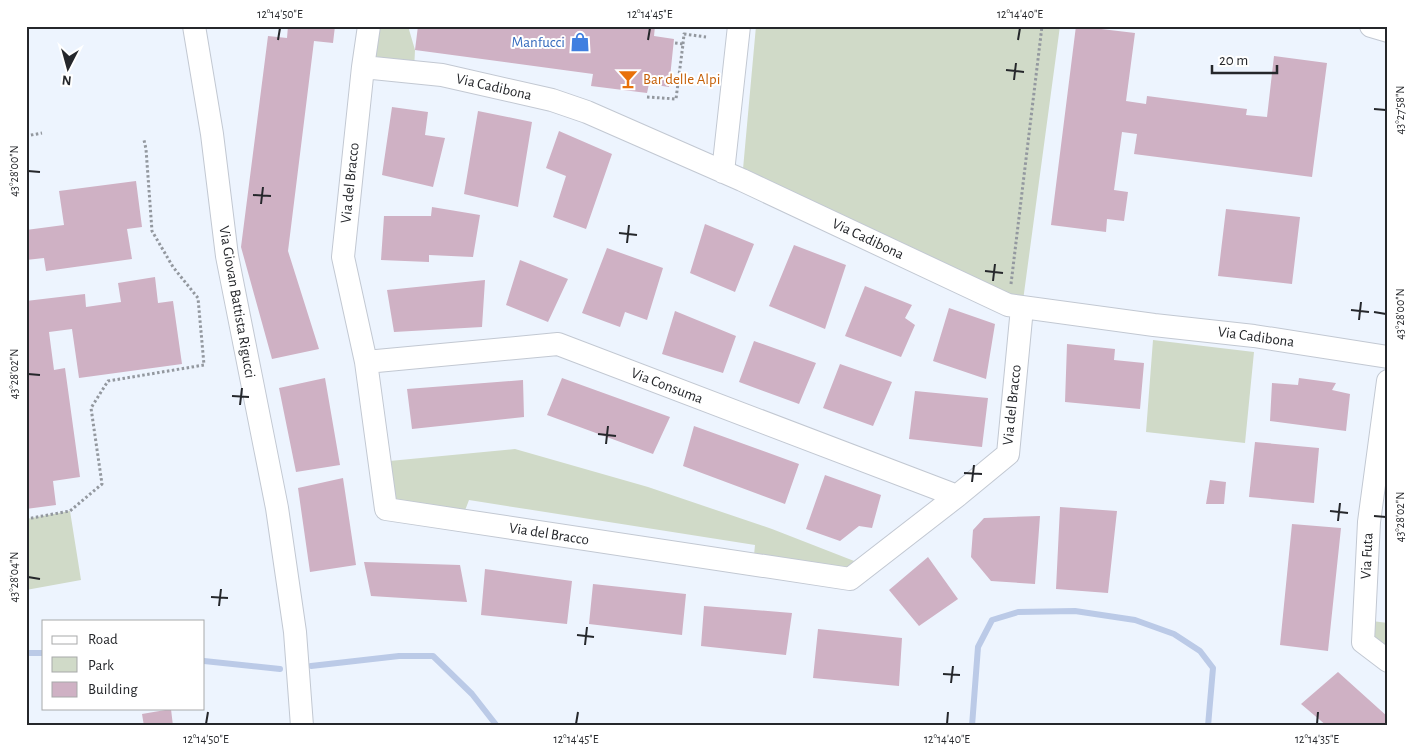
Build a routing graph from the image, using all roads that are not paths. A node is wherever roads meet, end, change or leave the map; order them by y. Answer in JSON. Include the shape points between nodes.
{"nodes":[{"id":1,"x":194,"y":26,"type":"edge"},
{"id":2,"x":369,"y":26,"type":"edge"},
{"id":3,"x":739,"y":26,"type":"edge"},
{"id":4,"x":1371,"y":26,"type":"edge"},
{"id":5,"x":1388,"y":31,"type":"edge"},
{"id":6,"x":363,"y":67,"type":"junction"},
{"id":7,"x":723,"y":172,"type":"junction"},
{"id":8,"x":1015,"y":307,"type":"junction"},
{"id":9,"x":1388,"y":356,"type":"edge"},
{"id":10,"x":366,"y":362,"type":"junction"},
{"id":11,"x":1388,"y":381,"type":"edge"},
{"id":12,"x":957,"y":496,"type":"junction"},
{"id":13,"x":1378,"y":523,"type":"edge"},
{"id":14,"x":1388,"y":660,"type":"edge"},
{"id":15,"x":302,"y":726,"type":"edge"}],
"edges":[{"from":1,"to":15,"type":"street","name":"Via Giovan Battista Rigucci","via":[[227,256],[277,508],[295,632]]},
{"from":2,"to":6,"type":"street","name":"Via del Bracco"},
{"from":3,"to":7,"type":"street"},
{"from":4,"to":5,"type":"street"},
{"from":6,"to":7,"type":"street","name":"Via Cadibona","via":[[442,75],[552,100],[587,112]]},
{"from":6,"to":10,"type":"street","name":"Via del Bracco","via":[[343,257]]},
{"from":7,"to":8,"type":"street","name":"Via Cadibona"},
{"from":8,"to":9,"type":"street","name":"Via Cadibona"},
{"from":8,"to":12,"type":"street","name":"Via del Bracco","via":[[1008,454]]},
{"from":10,"to":12,"type":"street","name":"Via Consuma","via":[[558,344]]},
{"from":10,"to":12,"type":"street","name":"Via del Bracco","via":[[386,509],[850,579]]},
{"from":11,"to":13,"type":"street","name":"Via Futa"},
{"from":13,"to":14,"type":"street","name":"Via Futa","via":[[1363,642]]}]}
